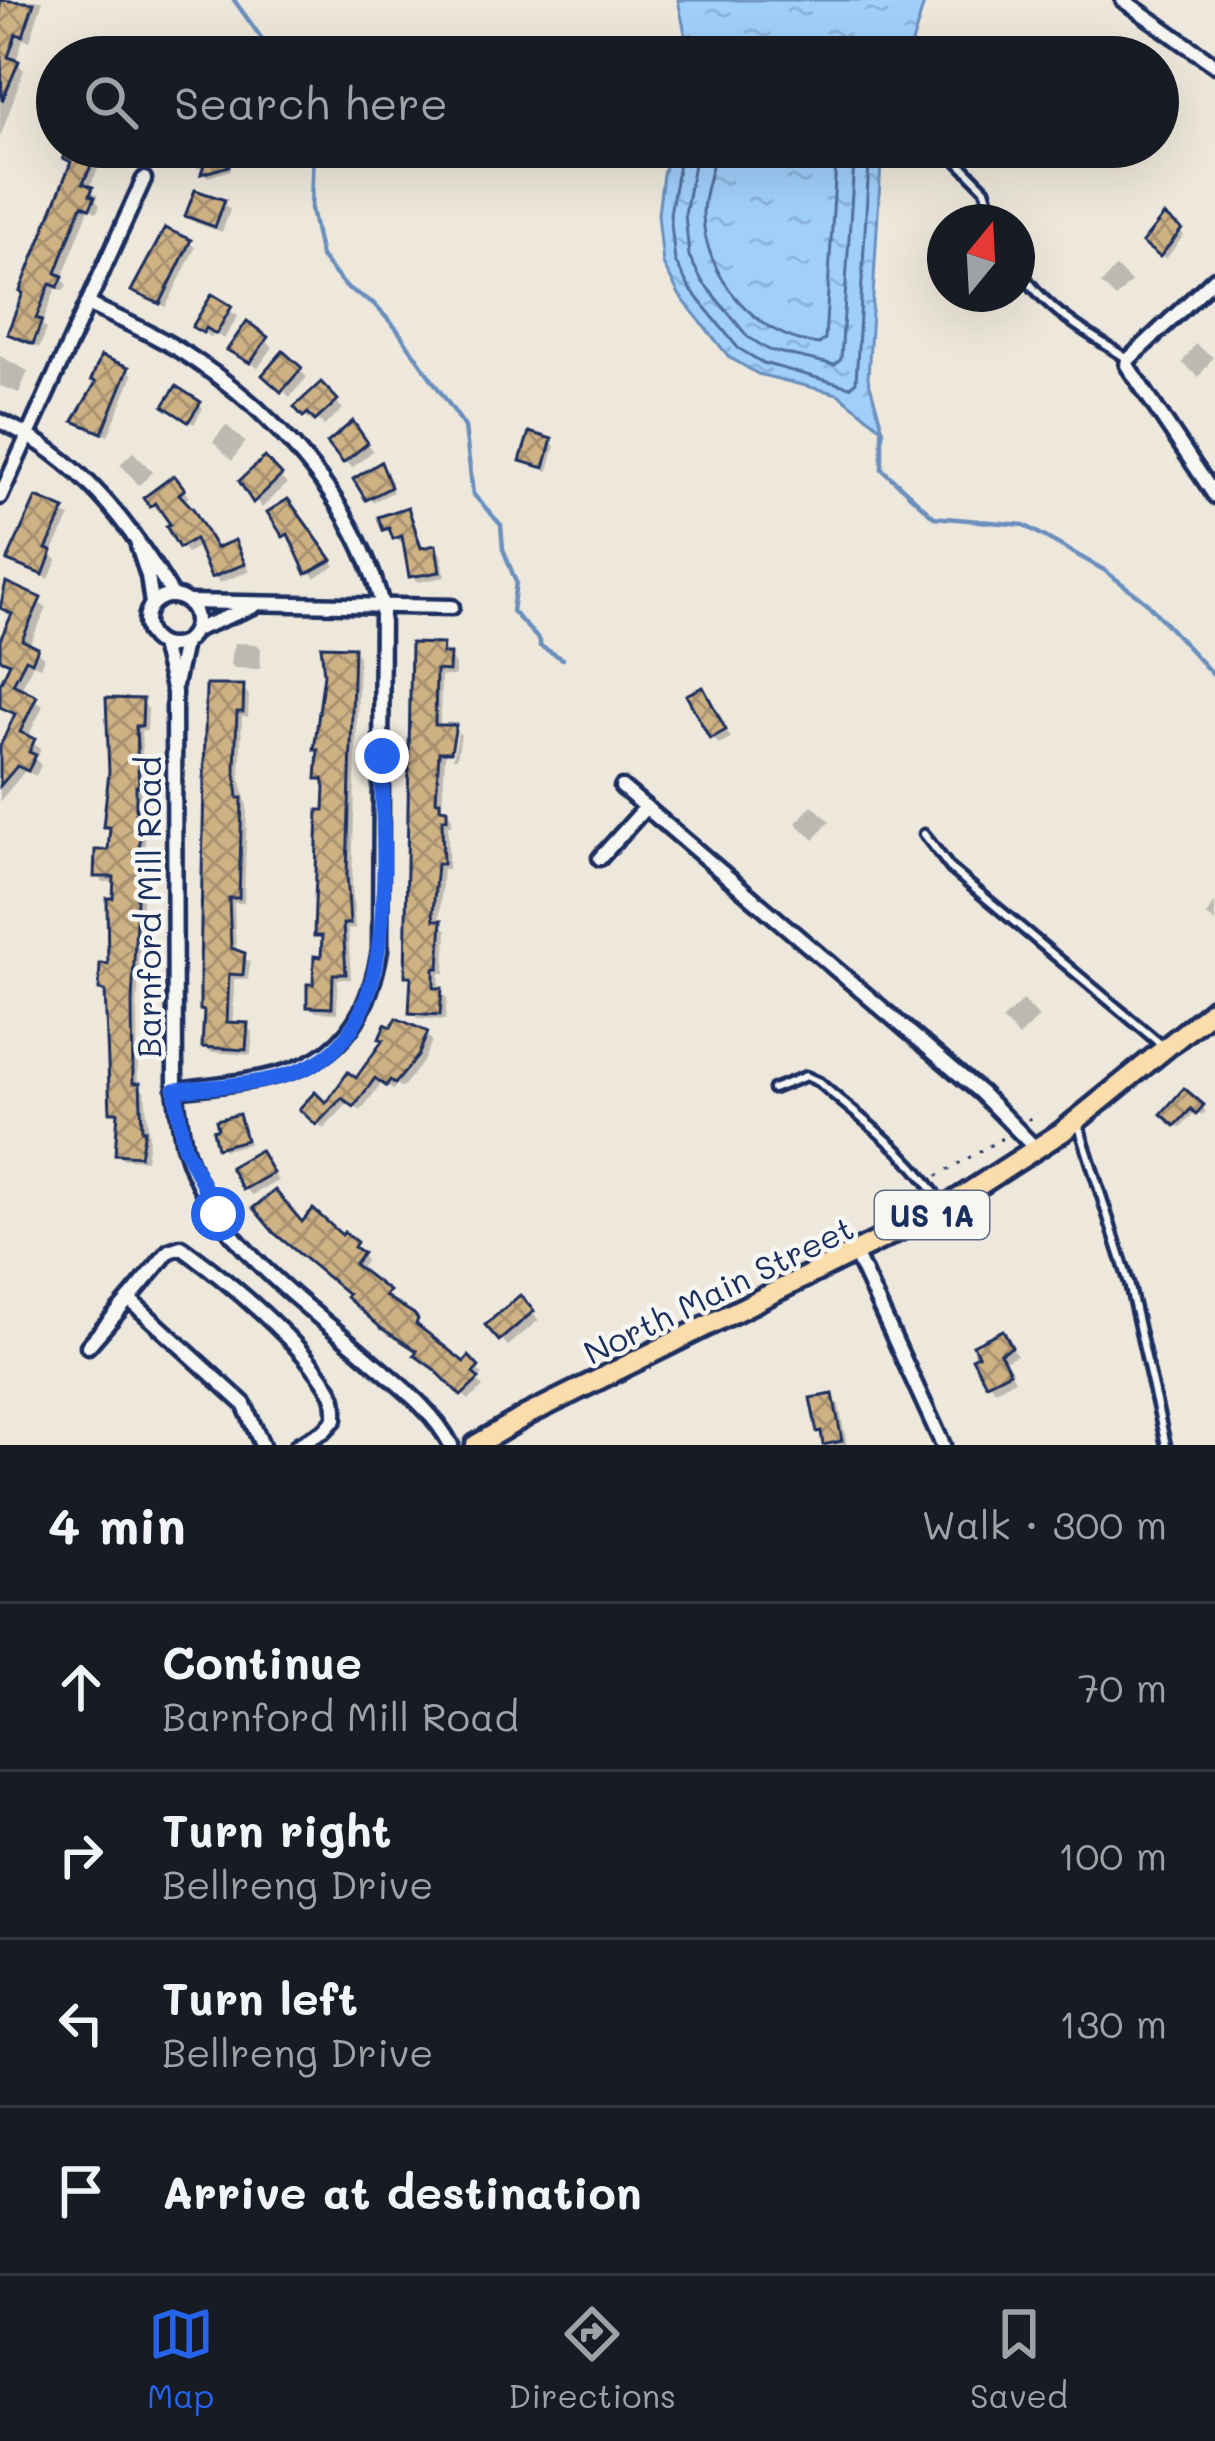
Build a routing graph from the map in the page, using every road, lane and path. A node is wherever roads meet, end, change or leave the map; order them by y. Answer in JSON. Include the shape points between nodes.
{"nodes":[{"id":1,"x":1123,"y":0,"type":"edge"},
{"id":2,"x":1179,"y":36,"type":"edge"},
{"id":3,"x":1179,"y":36,"type":"edge"},
{"id":4,"x":1213,"y":58,"type":"edge"},
{"id":5,"x":964,"y":168,"type":"edge"},
{"id":6,"x":145,"y":179,"type":"dead end"},
{"id":7,"x":990,"y":204,"type":"edge"},
{"id":8,"x":1215,"y":278,"type":"edge"},
{"id":9,"x":1035,"y":291,"type":"edge"},
{"id":10,"x":90,"y":305,"type":"junction"},
{"id":11,"x":1128,"y":360,"type":"junction"},
{"id":12,"x":0,"y":421,"type":"edge"},
{"id":13,"x":28,"y":434,"type":"junction"},
{"id":14,"x":1215,"y":496,"type":"edge"},
{"id":15,"x":0,"y":497,"type":"edge"},
{"id":16,"x":136,"y":539,"type":"junction"},
{"id":17,"x":173,"y":596,"type":"junction"},
{"id":18,"x":188,"y":602,"type":"junction"},
{"id":19,"x":152,"y":604,"type":"junction"},
{"id":20,"x":256,"y":605,"type":"junction"},
{"id":21,"x":382,"y":605,"type":"junction"},
{"id":22,"x":452,"y":607,"type":"dead end"},
{"id":23,"x":195,"y":630,"type":"junction"},
{"id":24,"x":184,"y":643,"type":"junction"},
{"id":25,"x":162,"y":645,"type":"junction"},
{"id":26,"x":174,"y":692,"type":"junction"},
{"id":27,"x":622,"y":787,"type":"dead end"},
{"id":28,"x":646,"y":807,"type":"junction"},
{"id":29,"x":924,"y":834,"type":"dead end"},
{"id":30,"x":600,"y":858,"type":"dead end"},
{"id":31,"x":1215,"y":1008,"type":"edge"},
{"id":32,"x":1166,"y":1048,"type":"junction"},
{"id":33,"x":773,"y":1089,"type":"dead end"},
{"id":34,"x":175,"y":1090,"type":"junction"},
{"id":35,"x":1037,"y":1112,"type":"dead end"},
{"id":36,"x":1077,"y":1120,"type":"junction"},
{"id":37,"x":1027,"y":1121,"type":"dead end"},
{"id":38,"x":1006,"y":1136,"type":"dead end"},
{"id":39,"x":1036,"y":1150,"type":"junction"},
{"id":40,"x":935,"y":1177,"type":"dead end"},
{"id":41,"x":944,"y":1208,"type":"junction"},
{"id":42,"x":856,"y":1255,"type":"junction"},
{"id":43,"x":129,"y":1299,"type":"junction"},
{"id":44,"x":88,"y":1346,"type":"dead end"},
{"id":45,"x":262,"y":1445,"type":"edge"},
{"id":46,"x":298,"y":1445,"type":"edge"},
{"id":47,"x":452,"y":1445,"type":"edge"},
{"id":48,"x":476,"y":1445,"type":"edge"},
{"id":49,"x":943,"y":1445,"type":"edge"},
{"id":50,"x":1166,"y":1445,"type":"edge"}],
"edges":[{"from":1,"to":3,"type":"street"},
{"from":2,"to":4,"type":"street"},
{"from":5,"to":7,"type":"lane"},
{"from":6,"to":10,"type":"street"},
{"from":8,"to":11,"type":"street"},
{"from":9,"to":11,"type":"lane"},
{"from":10,"to":13,"type":"street"},
{"from":10,"to":21,"type":"street","via":[[198,362],[291,443],[358,541]]},
{"from":11,"to":14,"type":"street"},
{"from":12,"to":13,"type":"street","name":"Barnford Mill Road"},
{"from":13,"to":15,"type":"street"},
{"from":13,"to":16,"type":"street","name":"Barnford Mill Road","via":[[94,485]]},
{"from":16,"to":17,"type":"street","name":"Barnford Mill Road"},
{"from":16,"to":19,"type":"street","name":"Barnford Mill Road"},
{"from":17,"to":18,"type":"street"},
{"from":17,"to":19,"type":"street"},
{"from":18,"to":20,"type":"street"},
{"from":18,"to":23,"type":"street"},
{"from":19,"to":25,"type":"street","name":"Barnford Mill Road","via":[[145,622]]},
{"from":20,"to":21,"type":"street"},
{"from":20,"to":23,"type":"street"},
{"from":21,"to":22,"type":"street"},
{"from":21,"to":34,"type":"street","via":[[380,950],[368,1000],[338,1046],[310,1066]]},
{"from":23,"to":24,"type":"street","name":"Barnford Mill Road"},
{"from":24,"to":25,"type":"street"},
{"from":24,"to":26,"type":"street","name":"Barnford Mill Road"},
{"from":25,"to":26,"type":"street","name":"Barnford Mill Road"},
{"from":26,"to":34,"type":"street","name":"Barnford Mill Road"},
{"from":27,"to":28,"type":"street"},
{"from":28,"to":30,"type":"street"},
{"from":28,"to":39,"type":"street","via":[[981,1093]]},
{"from":29,"to":32,"type":"lane","via":[[951,869]]},
{"from":31,"to":32,"type":"main road","name":"North Main Street","number":"US 1A"},
{"from":32,"to":36,"type":"main road","name":"North Main Street","number":"US 1A"},
{"from":33,"to":41,"type":"lane","via":[[806,1076],[820,1082],[932,1186]]},
{"from":34,"to":47,"type":"street","name":"Barnford Mill Road","via":[[196,1177],[249,1256],[406,1391]]},
{"from":35,"to":37,"type":"path"},
{"from":36,"to":39,"type":"main road","name":"North Main Street","number":"US 1A"},
{"from":36,"to":50,"type":"lane","via":[[1129,1283]]},
{"from":38,"to":40,"type":"path"},
{"from":39,"to":41,"type":"main road","name":"North Main Street","number":"US 1A"},
{"from":41,"to":42,"type":"main road","name":"North Main Street","number":"US 1A"},
{"from":42,"to":48,"type":"main road","name":"North Main Street","number":"US 1A"},
{"from":42,"to":49,"type":"street"},
{"from":43,"to":44,"type":"street"},
{"from":43,"to":45,"type":"street","via":[[244,1404]]},
{"from":43,"to":46,"type":"street","via":[[169,1250],[181,1247],[208,1267],[330,1390],[335,1419]]}]}
